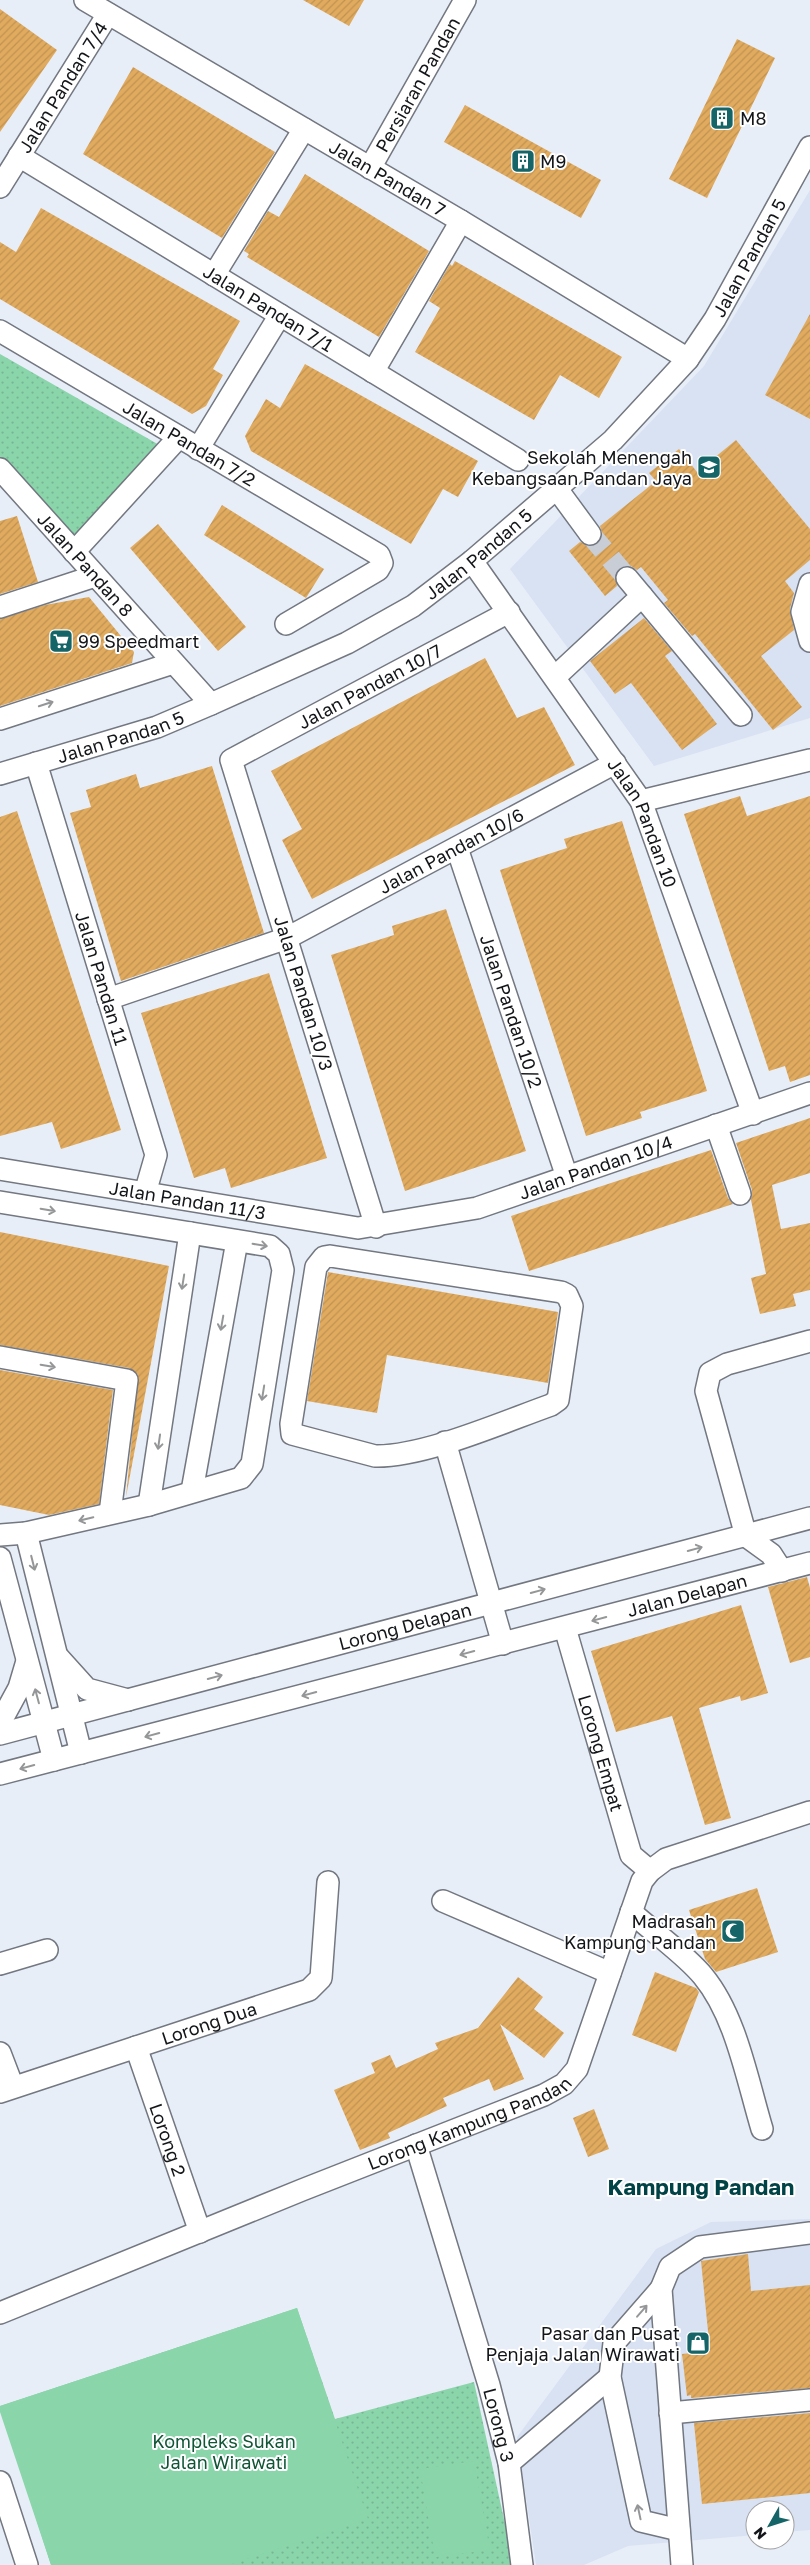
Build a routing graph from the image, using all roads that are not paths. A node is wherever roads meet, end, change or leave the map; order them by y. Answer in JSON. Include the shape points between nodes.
{"nodes":[{"id":1,"x":85,"y":0,"type":"edge"},
{"id":2,"x":465,"y":0,"type":"edge"},
{"id":3,"x":108,"y":14,"type":"junction"},
{"id":4,"x":304,"y":129,"type":"junction"},
{"id":5,"x":810,"y":147,"type":"edge"},
{"id":6,"x":19,"y":156,"type":"junction"},
{"id":7,"x":370,"y":168,"type":"junction"},
{"id":8,"x":0,"y":187,"type":"edge"},
{"id":9,"x":461,"y":221,"type":"junction"},
{"id":10,"x":214,"y":275,"type":"junction"},
{"id":11,"x":280,"y":315,"type":"junction"},
{"id":12,"x":0,"y":332,"type":"edge"},
{"id":13,"x":688,"y":358,"type":"junction"},
{"id":14,"x":373,"y":372,"type":"junction"},
{"id":15,"x":179,"y":437,"type":"junction"},
{"id":16,"x":198,"y":448,"type":"junction"},
{"id":17,"x":518,"y":460,"type":"dead end"},
{"id":18,"x":0,"y":469,"type":"edge"},
{"id":19,"x":557,"y":489,"type":"junction"},
{"id":20,"x":9,"y":492,"type":"edge"},
{"id":21,"x":590,"y":534,"type":"tunnel mouth"},
{"id":22,"x":74,"y":552,"type":"junction"},
{"id":23,"x":472,"y":561,"type":"junction"},
{"id":24,"x":95,"y":576,"type":"junction"},
{"id":25,"x":627,"y":578,"type":"tunnel mouth"},
{"id":26,"x":810,"y":584,"type":"edge"},
{"id":27,"x":642,"y":596,"type":"junction"},
{"id":28,"x":0,"y":607,"type":"edge"},
{"id":29,"x":509,"y":612,"type":"junction"},
{"id":30,"x":286,"y":624,"type":"dead end"},
{"id":31,"x":810,"y":641,"type":"edge"},
{"id":32,"x":173,"y":663,"type":"junction"},
{"id":33,"x":555,"y":677,"type":"junction"},
{"id":34,"x":211,"y":704,"type":"junction"},
{"id":35,"x":741,"y":715,"type":"dead end"},
{"id":36,"x":0,"y":719,"type":"edge"},
{"id":37,"x":231,"y":760,"type":"joint"},
{"id":38,"x":810,"y":760,"type":"edge"},
{"id":39,"x":615,"y":763,"type":"junction"},
{"id":40,"x":36,"y":764,"type":"junction"},
{"id":41,"x":0,"y":774,"type":"edge"},
{"id":42,"x":641,"y":801,"type":"junction"},
{"id":43,"x":457,"y":848,"type":"junction"},
{"id":44,"x":288,"y":938,"type":"junction"},
{"id":45,"x":108,"y":999,"type":"junction"},
{"id":46,"x":810,"y":1093,"type":"edge"},
{"id":47,"x":753,"y":1114,"type":"junction"},
{"id":48,"x":716,"y":1125,"type":"junction"},
{"id":49,"x":0,"y":1169,"type":"edge"},
{"id":50,"x":567,"y":1177,"type":"junction"},
{"id":51,"x":145,"y":1193,"type":"junction"},
{"id":52,"x":740,"y":1194,"type":"dead end"},
{"id":53,"x":0,"y":1202,"type":"edge"},
{"id":54,"x":376,"y":1226,"type":"junction"},
{"id":55,"x":190,"y":1234,"type":"junction"},
{"id":56,"x":237,"y":1241,"type":"junction"},
{"id":57,"x":810,"y":1341,"type":"edge"},
{"id":58,"x":0,"y":1357,"type":"edge"},
{"id":59,"x":445,"y":1442,"type":"junction"},
{"id":60,"x":192,"y":1491,"type":"junction"},
{"id":61,"x":149,"y":1505,"type":"junction"},
{"id":62,"x":110,"y":1514,"type":"junction"},
{"id":63,"x":810,"y":1518,"type":"edge"},
{"id":64,"x":26,"y":1532,"type":"junction"},
{"id":65,"x":0,"y":1536,"type":"edge"},
{"id":66,"x":746,"y":1536,"type":"junction"},
{"id":67,"x":0,"y":1558,"type":"edge"},
{"id":68,"x":810,"y":1563,"type":"edge"},
{"id":69,"x":782,"y":1572,"type":"junction"},
{"id":70,"x":491,"y":1604,"type":"junction"},
{"id":71,"x":565,"y":1628,"type":"junction"},
{"id":72,"x":503,"y":1644,"type":"junction"},
{"id":73,"x":56,"y":1653,"type":"junction"},
{"id":74,"x":27,"y":1661,"type":"junction"},
{"id":75,"x":128,"y":1700,"type":"junction"},
{"id":76,"x":71,"y":1715,"type":"junction"},
{"id":77,"x":0,"y":1723,"type":"edge"},
{"id":78,"x":44,"y":1723,"type":"junction"},
{"id":79,"x":0,"y":1734,"type":"edge"},
{"id":80,"x":81,"y":1753,"type":"junction"},
{"id":81,"x":54,"y":1760,"type":"junction"},
{"id":82,"x":0,"y":1774,"type":"edge"},
{"id":83,"x":810,"y":1812,"type":"edge"},
{"id":84,"x":650,"y":1870,"type":"junction"},
{"id":85,"x":328,"y":1882,"type":"dead end"},
{"id":86,"x":443,"y":1902,"type":"dead end"},
{"id":87,"x":631,"y":1912,"type":"junction"},
{"id":88,"x":47,"y":1950,"type":"dead end"},
{"id":89,"x":0,"y":1964,"type":"edge"},
{"id":90,"x":610,"y":1973,"type":"junction"},
{"id":91,"x":136,"y":2047,"type":"junction"},
{"id":92,"x":0,"y":2053,"type":"edge"},
{"id":93,"x":7,"y":2089,"type":"edge"},
{"id":94,"x":762,"y":2129,"type":"dead end"},
{"id":95,"x":416,"y":2145,"type":"junction"},
{"id":96,"x":200,"y":2232,"type":"junction"},
{"id":97,"x":810,"y":2234,"type":"edge"},
{"id":98,"x":661,"y":2289,"type":"junction"},
{"id":99,"x":0,"y":2313,"type":"edge"},
{"id":100,"x":610,"y":2377,"type":"junction"},
{"id":101,"x":810,"y":2400,"type":"edge"},
{"id":102,"x":670,"y":2413,"type":"junction"},
{"id":103,"x":509,"y":2464,"type":"junction"},
{"id":104,"x":0,"y":2482,"type":"edge"},
{"id":105,"x":679,"y":2530,"type":"junction"},
{"id":106,"x":27,"y":2565,"type":"edge"},
{"id":107,"x":522,"y":2565,"type":"edge"},
{"id":108,"x":682,"y":2565,"type":"edge"}],
"edges":[{"from":1,"to":3,"type":"street","name":"Jalan Pandan 7"},
{"from":2,"to":7,"type":"street","name":"Persiaran Pandan"},
{"from":3,"to":4,"type":"street","name":"Jalan Pandan 7"},
{"from":3,"to":6,"type":"street","name":"Jalan Pandan 7/4"},
{"from":4,"to":7,"type":"street","name":"Jalan Pandan 7"},
{"from":4,"to":10,"type":"street"},
{"from":5,"to":13,"type":"street","name":"Jalan Pandan 5","via":[[715,318]]},
{"from":6,"to":8,"type":"street","name":"Jalan Pandan 7/4"},
{"from":6,"to":10,"type":"street","name":"Jalan Pandan 7/1"},
{"from":7,"to":9,"type":"street","name":"Jalan Pandan 7"},
{"from":9,"to":13,"type":"street","name":"Jalan Pandan 7"},
{"from":9,"to":14,"type":"street"},
{"from":10,"to":11,"type":"street","name":"Jalan Pandan 7/1"},
{"from":11,"to":14,"type":"street","name":"Jalan Pandan 7/1"},
{"from":11,"to":16,"type":"street"},
{"from":12,"to":15,"type":"street","name":"Jalan Pandan 7/2"},
{"from":13,"to":19,"type":"street","name":"Jalan Pandan 5","via":[[613,440]]},
{"from":14,"to":17,"type":"street","name":"Jalan Pandan 7/1"},
{"from":15,"to":16,"type":"street","name":"Jalan Pandan 7/2"},
{"from":15,"to":22,"type":"street"},
{"from":16,"to":30,"type":"street","name":"Jalan Pandan 7/2","via":[[379,555],[382,563],[378,570]]},
{"from":18,"to":20,"type":"street","name":"Jalan Pandan 8"},
{"from":19,"to":21,"type":"street"},
{"from":19,"to":23,"type":"street","name":"Jalan Pandan 5"},
{"from":20,"to":22,"type":"street","name":"Jalan Pandan 8"},
{"from":22,"to":24,"type":"street","name":"Jalan Pandan 8"},
{"from":23,"to":29,"type":"street","name":"Jalan Pandan 10"},
{"from":23,"to":34,"type":"street","name":"Jalan Pandan 5","via":[[413,606],[348,642]]},
{"from":24,"to":28,"type":"street"},
{"from":24,"to":32,"type":"street","name":"Jalan Pandan 8"},
{"from":25,"to":27,"type":"street"},
{"from":26,"to":31,"type":"street","via":[[802,612]]},
{"from":27,"to":33,"type":"street"},
{"from":27,"to":35,"type":"street"},
{"from":29,"to":33,"type":"street","name":"Jalan Pandan 10"},
{"from":29,"to":37,"type":"street","name":"Jalan Pandan 10/7"},
{"from":32,"to":34,"type":"street","name":"Jalan Pandan 8"},
{"from":36,"to":32,"type":"street","one_way":true},
{"from":33,"to":39,"type":"street","name":"Jalan Pandan 10"},
{"from":34,"to":40,"type":"street","name":"Jalan Pandan 5","via":[[157,728]]},
{"from":37,"to":44,"type":"street","name":"Jalan Pandan 10/3"},
{"from":38,"to":42,"type":"street"},
{"from":39,"to":42,"type":"street","name":"Jalan Pandan 10"},
{"from":39,"to":43,"type":"street","name":"Jalan Pandan 10/6"},
{"from":40,"to":41,"type":"street","name":"Jalan Pandan 5"},
{"from":40,"to":45,"type":"street","name":"Jalan Pandan 11"},
{"from":42,"to":47,"type":"street","name":"Jalan Pandan 10"},
{"from":43,"to":44,"type":"street","name":"Jalan Pandan 10/6"},
{"from":43,"to":50,"type":"street","name":"Jalan Pandan 10/2"},
{"from":44,"to":45,"type":"street","name":"Jalan Pandan 10/6"},
{"from":44,"to":54,"type":"street","name":"Jalan Pandan 10/3"},
{"from":45,"to":51,"type":"street","name":"Jalan Pandan 11","via":[[156,1155]]},
{"from":46,"to":47,"type":"street","name":"Jalan Pandan 10/4"},
{"from":47,"to":48,"type":"street","name":"Jalan Pandan 10/4"},
{"from":48,"to":50,"type":"street","name":"Jalan Pandan 10/4"},
{"from":48,"to":52,"type":"street"},
{"from":49,"to":51,"type":"street","name":"Jalan Pandan 11/3"},
{"from":50,"to":54,"type":"street","name":"Jalan Pandan 10/4","via":[[477,1208]]},
{"from":51,"to":54,"type":"street","name":"Jalan Pandan 11/3","via":[[358,1228]]},
{"from":53,"to":55,"type":"street","one_way":true},
{"from":55,"to":56,"type":"street"},
{"from":55,"to":61,"type":"street","one_way":true},
{"from":56,"to":60,"type":"street","one_way":true},
{"from":56,"to":60,"type":"street","one_way":true,"via":[[270,1246],[279,1254],[283,1270],[252,1464],[241,1478]]},
{"from":57,"to":66,"type":"street","via":[[727,1364],[710,1373],[706,1392]]},
{"from":58,"to":62,"type":"street","one_way":true,"via":[[127,1380]]},
{"from":59,"to":59,"type":"street","via":[[555,1403],[559,1395],[570,1300],[561,1292],[324,1257],[316,1267],[292,1434],[375,1456],[400,1454]]},
{"from":59,"to":70,"type":"street"},
{"from":60,"to":61,"type":"street"},
{"from":61,"to":62,"type":"street"},
{"from":62,"to":64,"type":"street","one_way":true},
{"from":63,"to":66,"type":"street","name":"Lorong Delapan"},
{"from":64,"to":65,"type":"street"},
{"from":64,"to":73,"type":"street","one_way":true},
{"from":66,"to":69,"type":"street","via":[[771,1554]]},
{"from":70,"to":66,"type":"street","name":"Lorong Delapan","one_way":true},
{"from":67,"to":74,"type":"street"},
{"from":68,"to":69,"type":"street","name":"Jalan Delapan"},
{"from":69,"to":71,"type":"street","name":"Jalan Delapan","one_way":true},
{"from":70,"to":72,"type":"street"},
{"from":75,"to":70,"type":"street","name":"Lorong Delapan","one_way":true},
{"from":71,"to":72,"type":"street"},
{"from":71,"to":84,"type":"street","name":"Lorong Empat","via":[[631,1855]]},
{"from":72,"to":80,"type":"street","one_way":true},
{"from":73,"to":75,"type":"street","via":[[69,1672],[87,1689]]},
{"from":73,"to":76,"type":"street"},
{"from":74,"to":77,"type":"street","via":[[19,1688]]},
{"from":78,"to":74,"type":"street","one_way":true},
{"from":75,"to":76,"type":"street","name":"Lorong Delapan"},
{"from":76,"to":78,"type":"street","name":"Lorong Delapan"},
{"from":76,"to":80,"type":"street"},
{"from":78,"to":79,"type":"street","name":"Lorong Delapan"},
{"from":78,"to":81,"type":"street"},
{"from":80,"to":81,"type":"street"},
{"from":81,"to":82,"type":"street","one_way":true},
{"from":83,"to":84,"type":"street","via":[[666,1859]]},
{"from":84,"to":87,"type":"street","name":"Lorong Kampung Pandan","via":[[642,1881]]},
{"from":85,"to":91,"type":"street","name":"Lorong Dua","via":[[321,1978],[316,1985]]},
{"from":86,"to":90,"type":"street"},
{"from":87,"to":90,"type":"street","name":"Lorong Kampung Pandan"},
{"from":87,"to":94,"type":"street","via":[[702,1975],[716,1996],[727,2017]]},
{"from":88,"to":89,"type":"street"},
{"from":90,"to":95,"type":"street","name":"Lorong Kampung Pandan","via":[[577,2069],[564,2084],[544,2095]]},
{"from":91,"to":93,"type":"street","name":"Lorong Dua"},
{"from":91,"to":96,"type":"street","name":"Lorong 2"},
{"from":92,"to":93,"type":"street"},
{"from":95,"to":96,"type":"street","name":"Lorong Kampung Pandan"},
{"from":95,"to":103,"type":"street","name":"Lorong 3","via":[[467,2309]]},
{"from":96,"to":99,"type":"street","name":"Lorong Kampung Pandan"},
{"from":97,"to":98,"type":"street","via":[[700,2247],[670,2267]]},
{"from":100,"to":98,"type":"street","one_way":true,"via":[[614,2343]]},
{"from":98,"to":102,"type":"street"},
{"from":100,"to":103,"type":"street"},
{"from":105,"to":100,"type":"street","one_way":true,"via":[[641,2521]]},
{"from":101,"to":102,"type":"street"},
{"from":102,"to":105,"type":"street"},
{"from":103,"to":107,"type":"street","name":"Lorong 3"},
{"from":104,"to":106,"type":"street"},
{"from":105,"to":108,"type":"street"}]}
